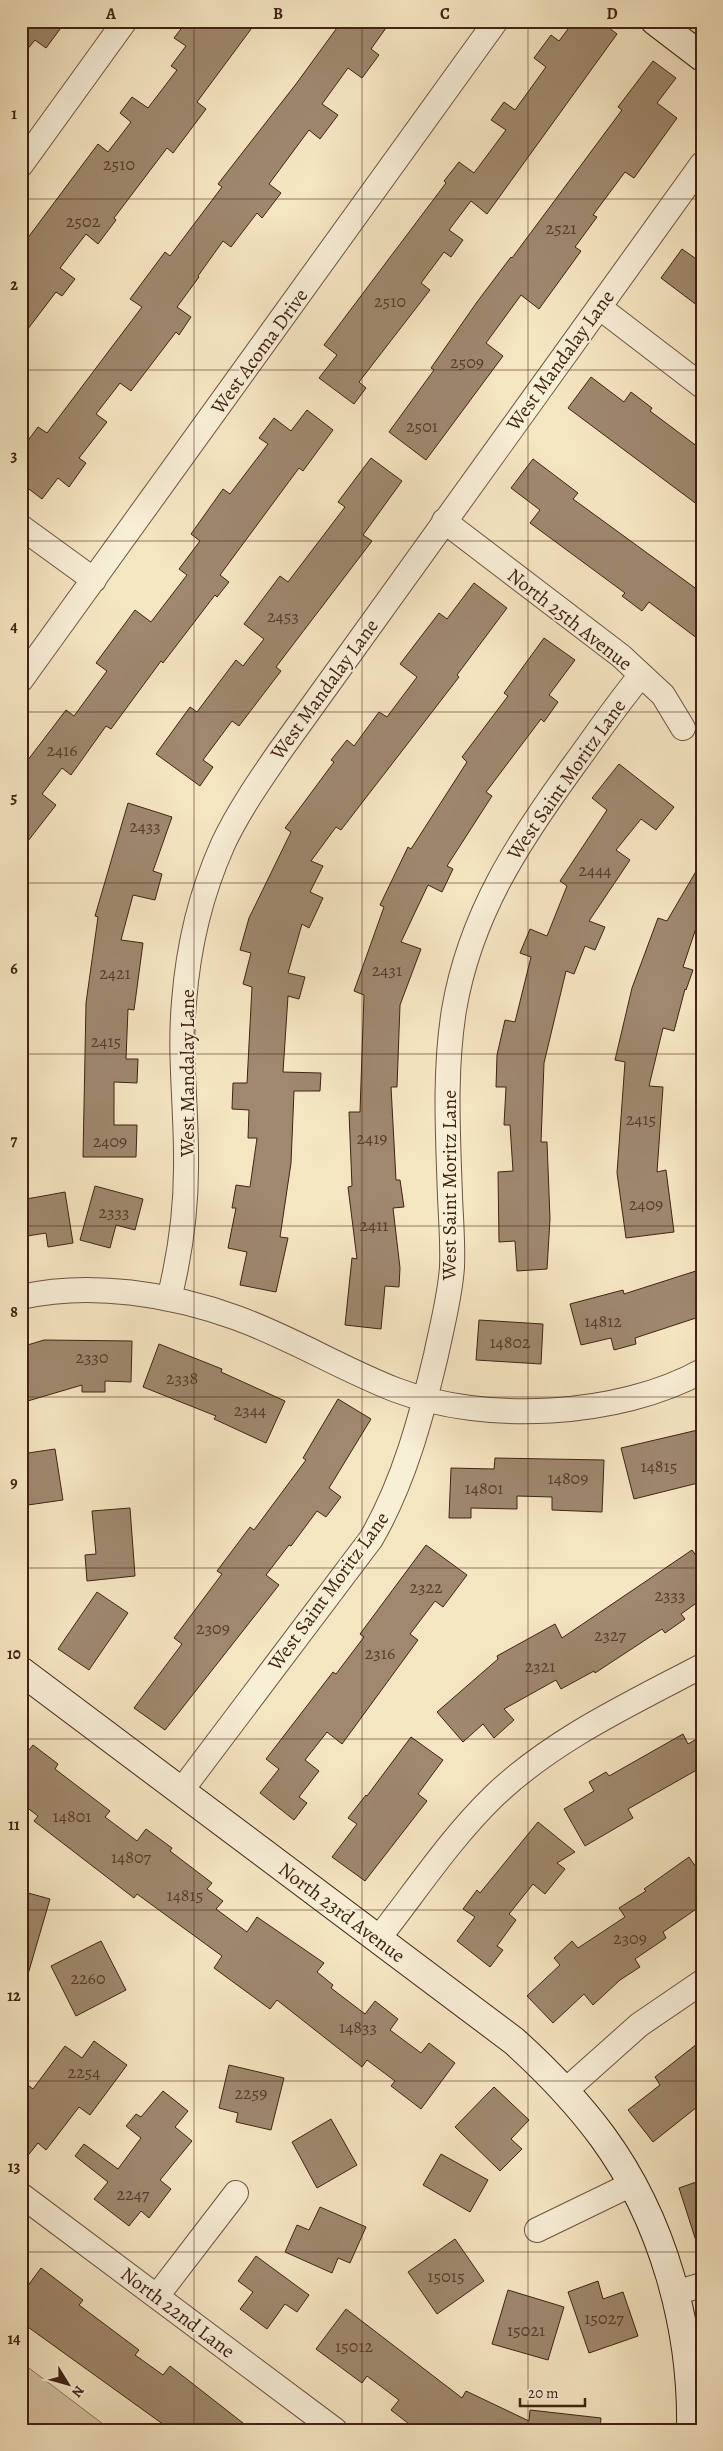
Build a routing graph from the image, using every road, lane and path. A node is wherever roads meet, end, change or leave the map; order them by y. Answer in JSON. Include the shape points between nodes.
{"nodes":[{"id":1,"x":125,"y":21,"type":"edge"},
{"id":2,"x":496,"y":21,"type":"edge"},
{"id":3,"x":655,"y":21,"type":"edge"},
{"id":4,"x":702,"y":57,"type":"edge"},
{"id":5,"x":702,"y":164,"type":"edge"},
{"id":6,"x":21,"y":165,"type":"edge"},
{"id":7,"x":599,"y":307,"type":"junction"},
{"id":8,"x":702,"y":386,"type":"edge"},
{"id":9,"x":444,"y":521,"type":"junction"},
{"id":10,"x":21,"y":527,"type":"edge"},
{"id":11,"x":94,"y":580,"type":"junction"},
{"id":12,"x":641,"y":675,"type":"junction"},
{"id":13,"x":21,"y":680,"type":"edge"},
{"id":14,"x":683,"y":728,"type":"dead end"},
{"id":15,"x":21,"y":1297,"type":"edge"},
{"id":16,"x":169,"y":1299,"type":"junction"},
{"id":17,"x":702,"y":1371,"type":"edge"},
{"id":18,"x":424,"y":1398,"type":"junction"},
{"id":19,"x":702,"y":1666,"type":"edge"},
{"id":20,"x":21,"y":1670,"type":"edge"},
{"id":21,"x":181,"y":1791,"type":"junction"},
{"id":22,"x":378,"y":1939,"type":"junction"},
{"id":23,"x":702,"y":1982,"type":"edge"},
{"id":24,"x":565,"y":2091,"type":"junction"},
{"id":25,"x":632,"y":2184,"type":"junction"},
{"id":26,"x":236,"y":2193,"type":"dead end"},
{"id":27,"x":21,"y":2195,"type":"edge"},
{"id":28,"x":537,"y":2230,"type":"dead end"},
{"id":29,"x":702,"y":2285,"type":"edge"},
{"id":30,"x":675,"y":2293,"type":"junction"},
{"id":31,"x":157,"y":2296,"type":"junction"},
{"id":32,"x":335,"y":2430,"type":"edge"},
{"id":33,"x":691,"y":2430,"type":"edge"}],
"edges":[{"from":1,"to":6,"type":"street"},
{"from":2,"to":11,"type":"street","name":"West Acoma Drive"},
{"from":3,"to":4,"type":"street"},
{"from":5,"to":7,"type":"street","name":"West Mandalay Lane"},
{"from":7,"to":8,"type":"street"},
{"from":7,"to":9,"type":"street","name":"West Mandalay Lane"},
{"from":9,"to":12,"type":"street","name":"North 25th Avenue","via":[[621,656]]},
{"from":9,"to":16,"type":"street","name":"West Mandalay Lane","via":[[258,782],[223,844],[208,886],[192,942],[184,1002],[185,1197],[181,1244]]},
{"from":10,"to":11,"type":"street"},
{"from":11,"to":13,"type":"street","name":"West Acoma Drive"},
{"from":12,"to":14,"type":"street","name":"North 25th Avenue","via":[[663,695]]},
{"from":12,"to":18,"type":"street","name":"West Saint Moritz Lane","via":[[511,855],[487,905],[460,980],[454,1012],[448,1098],[452,1267],[446,1308]]},
{"from":15,"to":16,"type":"street","via":[[82,1291]]},
{"from":16,"to":18,"type":"street","via":[[239,1319],[374,1380]]},
{"from":17,"to":18,"type":"street","via":[[646,1394],[587,1408],[522,1411]]},
{"from":18,"to":21,"type":"street","name":"West Saint Moritz Lane","via":[[406,1464],[388,1510],[371,1539]]},
{"from":19,"to":22,"type":"street","via":[[557,1747],[515,1778],[460,1833]]},
{"from":20,"to":21,"type":"street","name":"North 23rd Avenue"},
{"from":21,"to":22,"type":"street","name":"North 23rd Avenue"},
{"from":22,"to":24,"type":"street","name":"North 23rd Avenue","via":[[514,2041]]},
{"from":23,"to":24,"type":"street","via":[[639,2025]]},
{"from":24,"to":25,"type":"street","name":"North 23rd Avenue","via":[[603,2137]]},
{"from":25,"to":28,"type":"street"},
{"from":25,"to":30,"type":"street","name":"North 23rd Avenue","via":[[656,2238]]},
{"from":26,"to":31,"type":"street"},
{"from":27,"to":31,"type":"street","name":"North 22nd Lane"},
{"from":29,"to":30,"type":"street"},
{"from":30,"to":33,"type":"street","name":"North 23rd Avenue","via":[[688,2363]]},
{"from":31,"to":32,"type":"street","name":"North 22nd Lane"}]}
